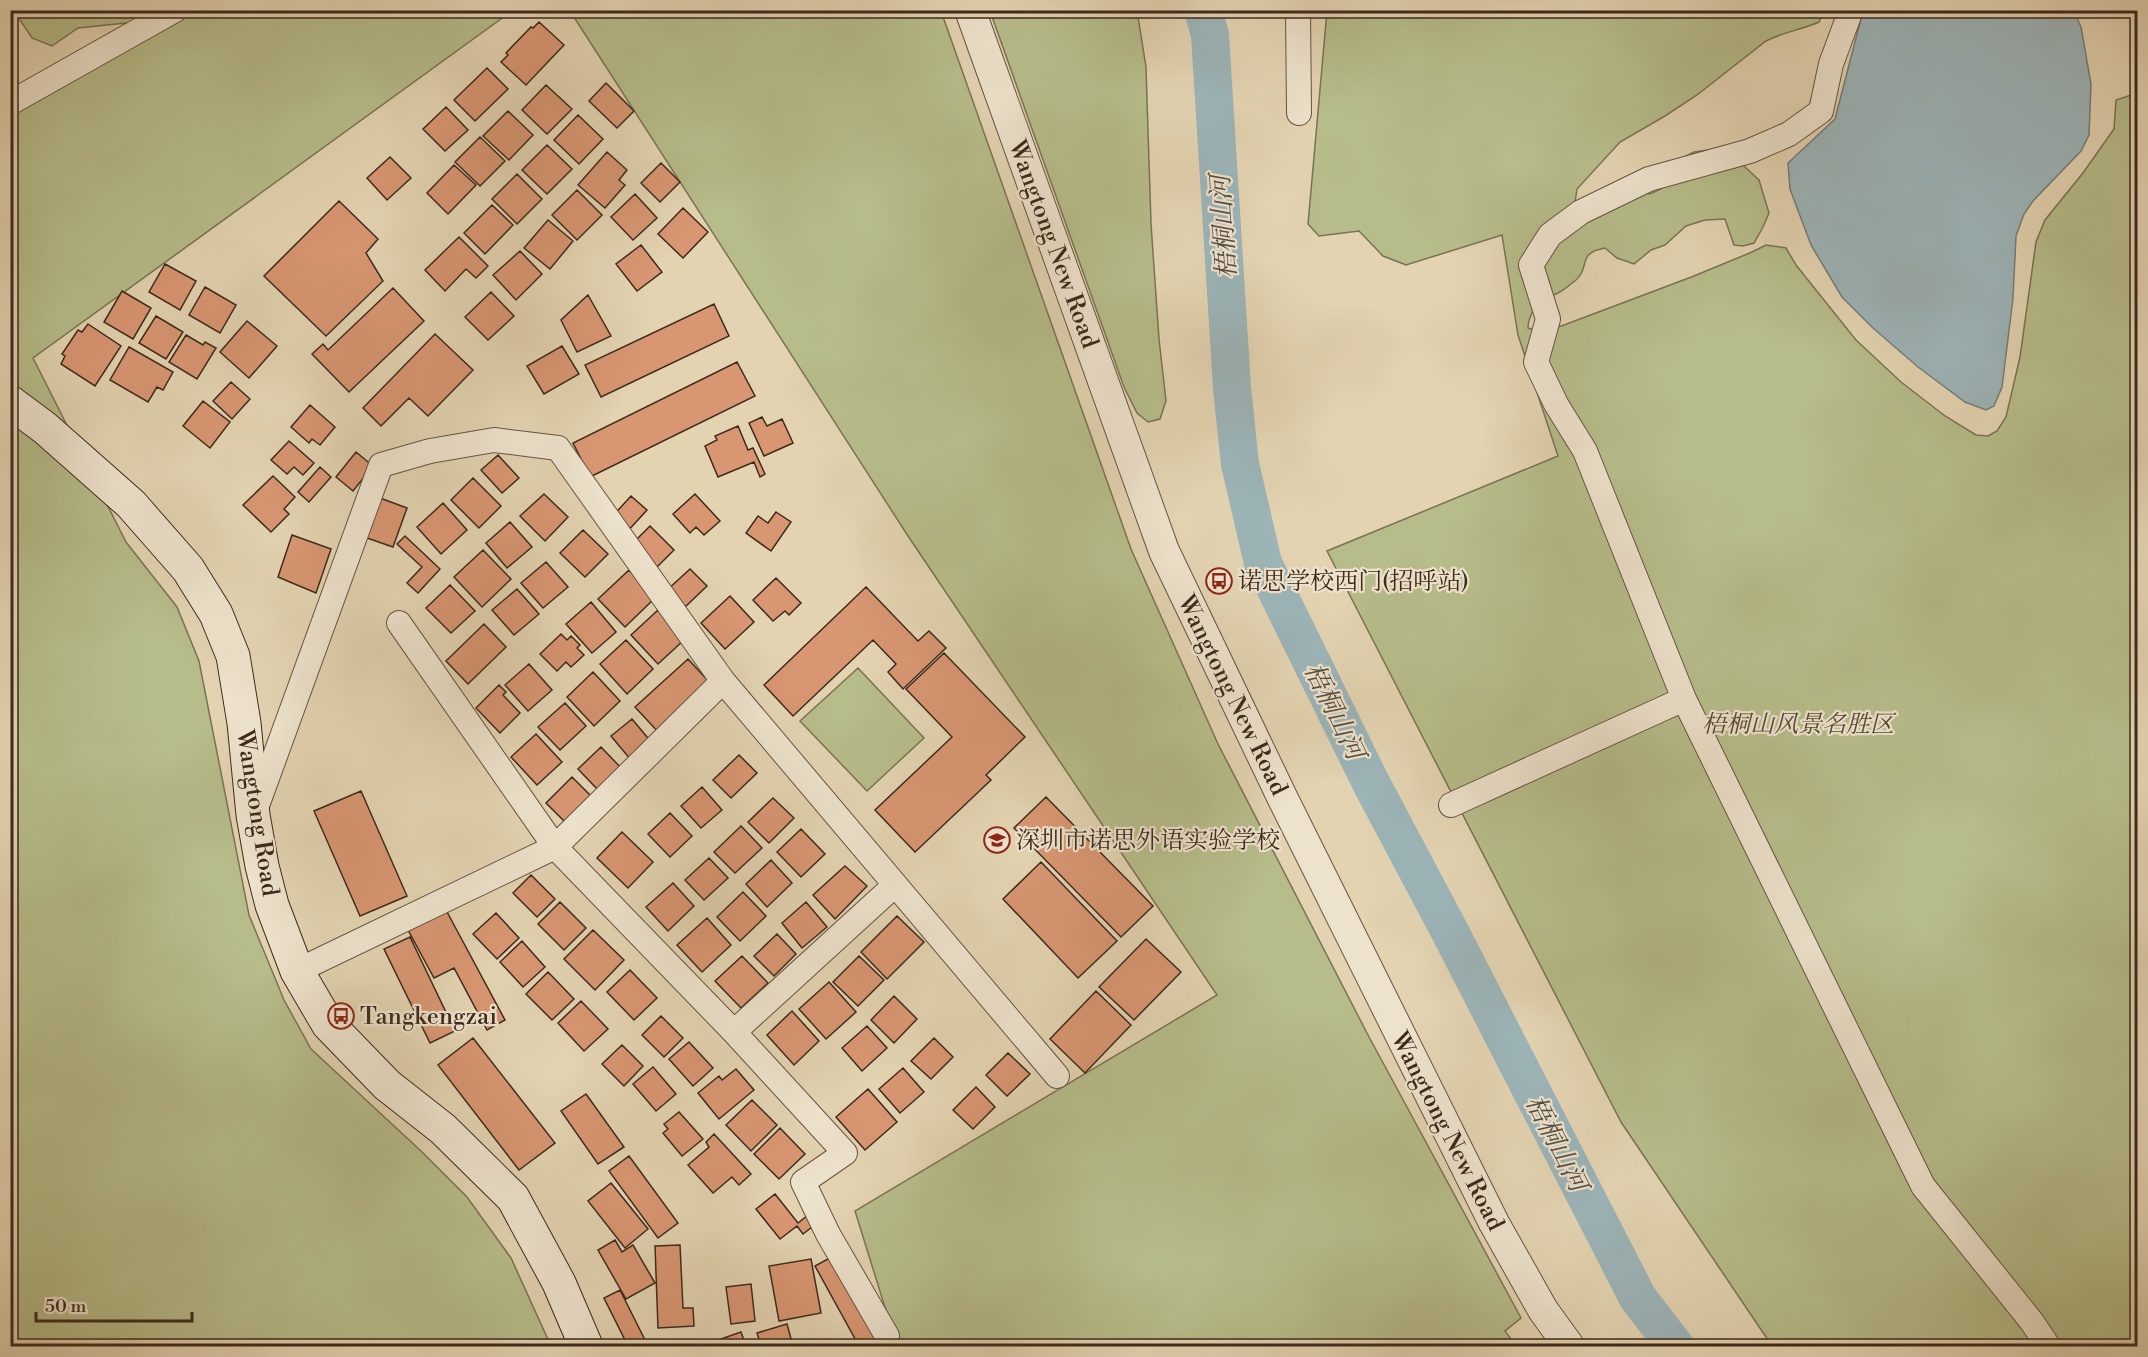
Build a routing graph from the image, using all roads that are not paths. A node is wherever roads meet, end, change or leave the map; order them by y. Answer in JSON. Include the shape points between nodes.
{"nodes":[{"id":1,"x":175,"y":10,"type":"edge"},
{"id":2,"x":970,"y":10,"type":"edge"},
{"id":3,"x":1298,"y":10,"type":"edge"},
{"id":4,"x":1851,"y":10,"type":"edge"},
{"id":5,"x":10,"y":103,"type":"edge"},
{"id":6,"x":1299,"y":113,"type":"dead end"},
{"id":7,"x":10,"y":402,"type":"edge"},
{"id":8,"x":399,"y":623,"type":"dead end"},
{"id":9,"x":723,"y":681,"type":"junction"},
{"id":10,"x":1684,"y":699,"type":"junction"},
{"id":11,"x":1451,"y":805,"type":"dead end"},
{"id":12,"x":253,"y":815,"type":"junction"},
{"id":13,"x":555,"y":847,"type":"junction"},
{"id":14,"x":895,"y":885,"type":"junction"},
{"id":15,"x":297,"y":971,"type":"junction"},
{"id":16,"x":734,"y":1032,"type":"junction"},
{"id":17,"x":1057,"y":1076,"type":"dead end"},
{"id":18,"x":887,"y":1336,"type":"dead end"},
{"id":19,"x":586,"y":1347,"type":"edge"},
{"id":20,"x":1569,"y":1347,"type":"edge"},
{"id":21,"x":2048,"y":1347,"type":"edge"}],
"edges":[{"from":1,"to":5,"type":"street"},
{"from":2,"to":20,"type":"street","name":"Wangtong New Road","via":[[1164,552],[1494,1223],[1543,1310]]},
{"from":3,"to":6,"type":"street"},
{"from":4,"to":10,"type":"street","via":[[1831,64],[1821,111],[1789,134],[1750,150],[1649,179],[1581,212],[1550,235],[1532,265],[1548,319],[1536,362],[1585,451]]},
{"from":7,"to":12,"type":"main road","name":"Wangtong Road","via":[[131,504],[188,568],[216,615],[233,656]]},
{"from":8,"to":13,"type":"street"},
{"from":9,"to":12,"type":"street","via":[[558,448],[494,440],[430,451],[381,465]]},
{"from":9,"to":13,"type":"street"},
{"from":9,"to":14,"type":"street"},
{"from":10,"to":11,"type":"street"},
{"from":10,"to":21,"type":"street","via":[[1923,1186]]},
{"from":12,"to":15,"type":"main road","name":"Wangtong Road","via":[[272,905]]},
{"from":13,"to":15,"type":"street"},
{"from":13,"to":16,"type":"street"},
{"from":14,"to":16,"type":"street"},
{"from":14,"to":17,"type":"street"},
{"from":15,"to":19,"type":"main road","name":"Wangtong Road","via":[[335,1031],[387,1085],[443,1129],[513,1198],[559,1283]]},
{"from":16,"to":18,"type":"street","via":[[845,1153],[803,1182]]}]}
